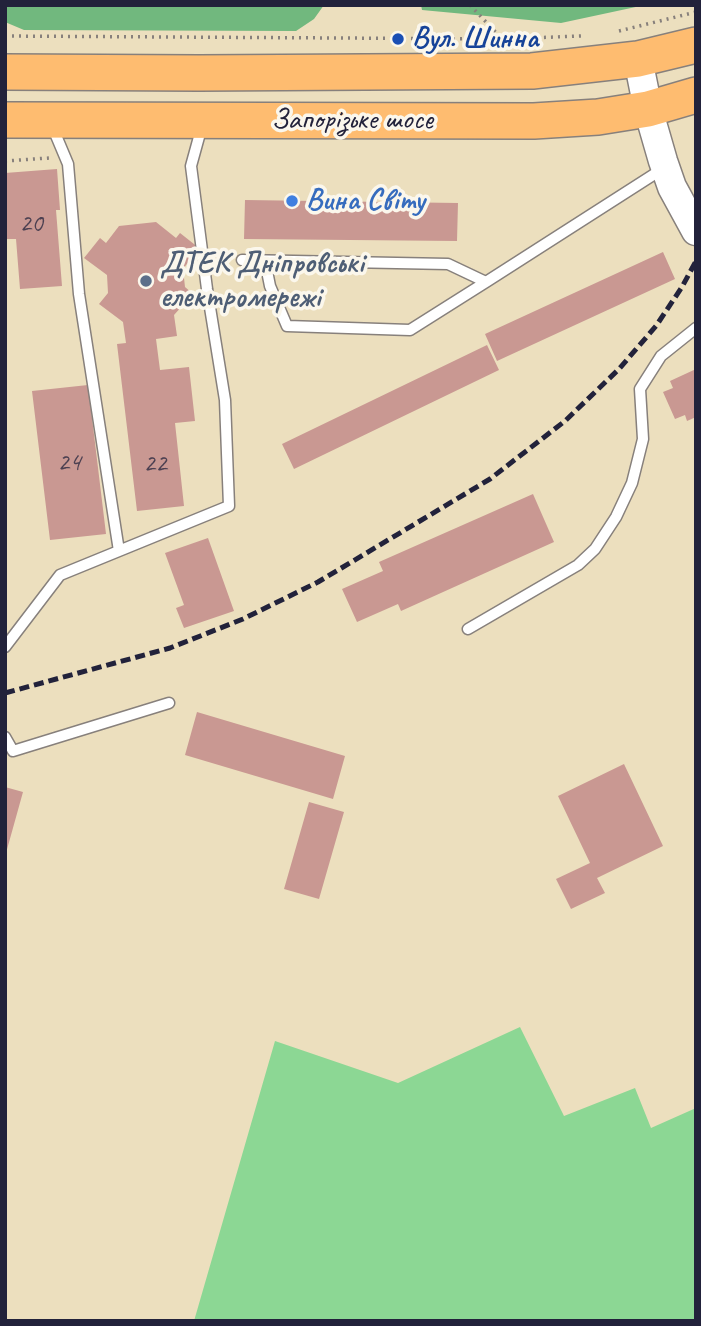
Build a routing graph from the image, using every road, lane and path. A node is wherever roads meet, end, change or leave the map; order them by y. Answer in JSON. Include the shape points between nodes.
{"nodes":[{"id":1,"x":470,"y":5,"type":"edge"},
{"id":2,"x":696,"y":12,"type":"edge"},
{"id":3,"x":614,"y":33,"type":"dead end"},
{"id":4,"x":592,"y":35,"type":"dead end"},
{"id":5,"x":5,"y":36,"type":"edge"},
{"id":6,"x":502,"y":39,"type":"junction"},
{"id":7,"x":696,"y":45,"type":"edge"},
{"id":8,"x":638,"y":59,"type":"junction"},
{"id":9,"x":5,"y":72,"type":"edge"},
{"id":10,"x":696,"y":95,"type":"edge"},
{"id":11,"x":648,"y":109,"type":"junction"},
{"id":12,"x":203,"y":119,"type":"junction"},
{"id":13,"x":5,"y":120,"type":"edge"},
{"id":14,"x":50,"y":120,"type":"junction"},
{"id":15,"x":53,"y":158,"type":"dead end"},
{"id":16,"x":5,"y":161,"type":"edge"},
{"id":17,"x":665,"y":167,"type":"junction"},
{"id":18,"x":696,"y":232,"type":"edge"},
{"id":19,"x":242,"y":260,"type":"dead end"},
{"id":20,"x":265,"y":261,"type":"junction"},
{"id":21,"x":486,"y":282,"type":"junction"},
{"id":22,"x":696,"y":328,"type":"edge"},
{"id":23,"x":119,"y":551,"type":"junction"},
{"id":24,"x":468,"y":629,"type":"dead end"},
{"id":25,"x":5,"y":647,"type":"edge"},
{"id":26,"x":169,"y":703,"type":"dead end"},
{"id":27,"x":5,"y":737,"type":"edge"},
{"id":28,"x":9,"y":752,"type":"edge"}],
"edges":[{"from":1,"to":6,"type":"path"},
{"from":2,"to":3,"type":"path"},
{"from":4,"to":6,"type":"path"},
{"from":5,"to":6,"type":"path"},
{"from":7,"to":8,"type":"main road","name":"Запорізьке шосе"},
{"from":8,"to":9,"type":"main road","name":"Запорізьке шосе","via":[[532,71]]},
{"from":8,"to":11,"type":"street"},
{"from":10,"to":11,"type":"main road","name":"Запорізьке шосе"},
{"from":11,"to":12,"type":"main road","name":"Запорізьке шосе","via":[[534,121]]},
{"from":11,"to":17,"type":"street"},
{"from":12,"to":14,"type":"main road","name":"Запорізьке шосе"},
{"from":12,"to":23,"type":"lane","via":[[191,166],[225,400],[229,506]]},
{"from":13,"to":14,"type":"main road","name":"Запорізьке шосе"},
{"from":14,"to":23,"type":"lane","via":[[68,164],[79,294]]},
{"from":15,"to":16,"type":"path"},
{"from":17,"to":18,"type":"street"},
{"from":17,"to":21,"type":"lane"},
{"from":19,"to":20,"type":"lane"},
{"from":20,"to":21,"type":"lane","via":[[448,264]]},
{"from":20,"to":21,"type":"lane","via":[[287,326],[410,330]]},
{"from":22,"to":24,"type":"lane","via":[[662,356],[640,389],[643,439],[632,483],[595,549],[578,565]]},
{"from":23,"to":25,"type":"lane","via":[[60,576]]},
{"from":26,"to":28,"type":"lane"},
{"from":27,"to":28,"type":"lane"}]}
